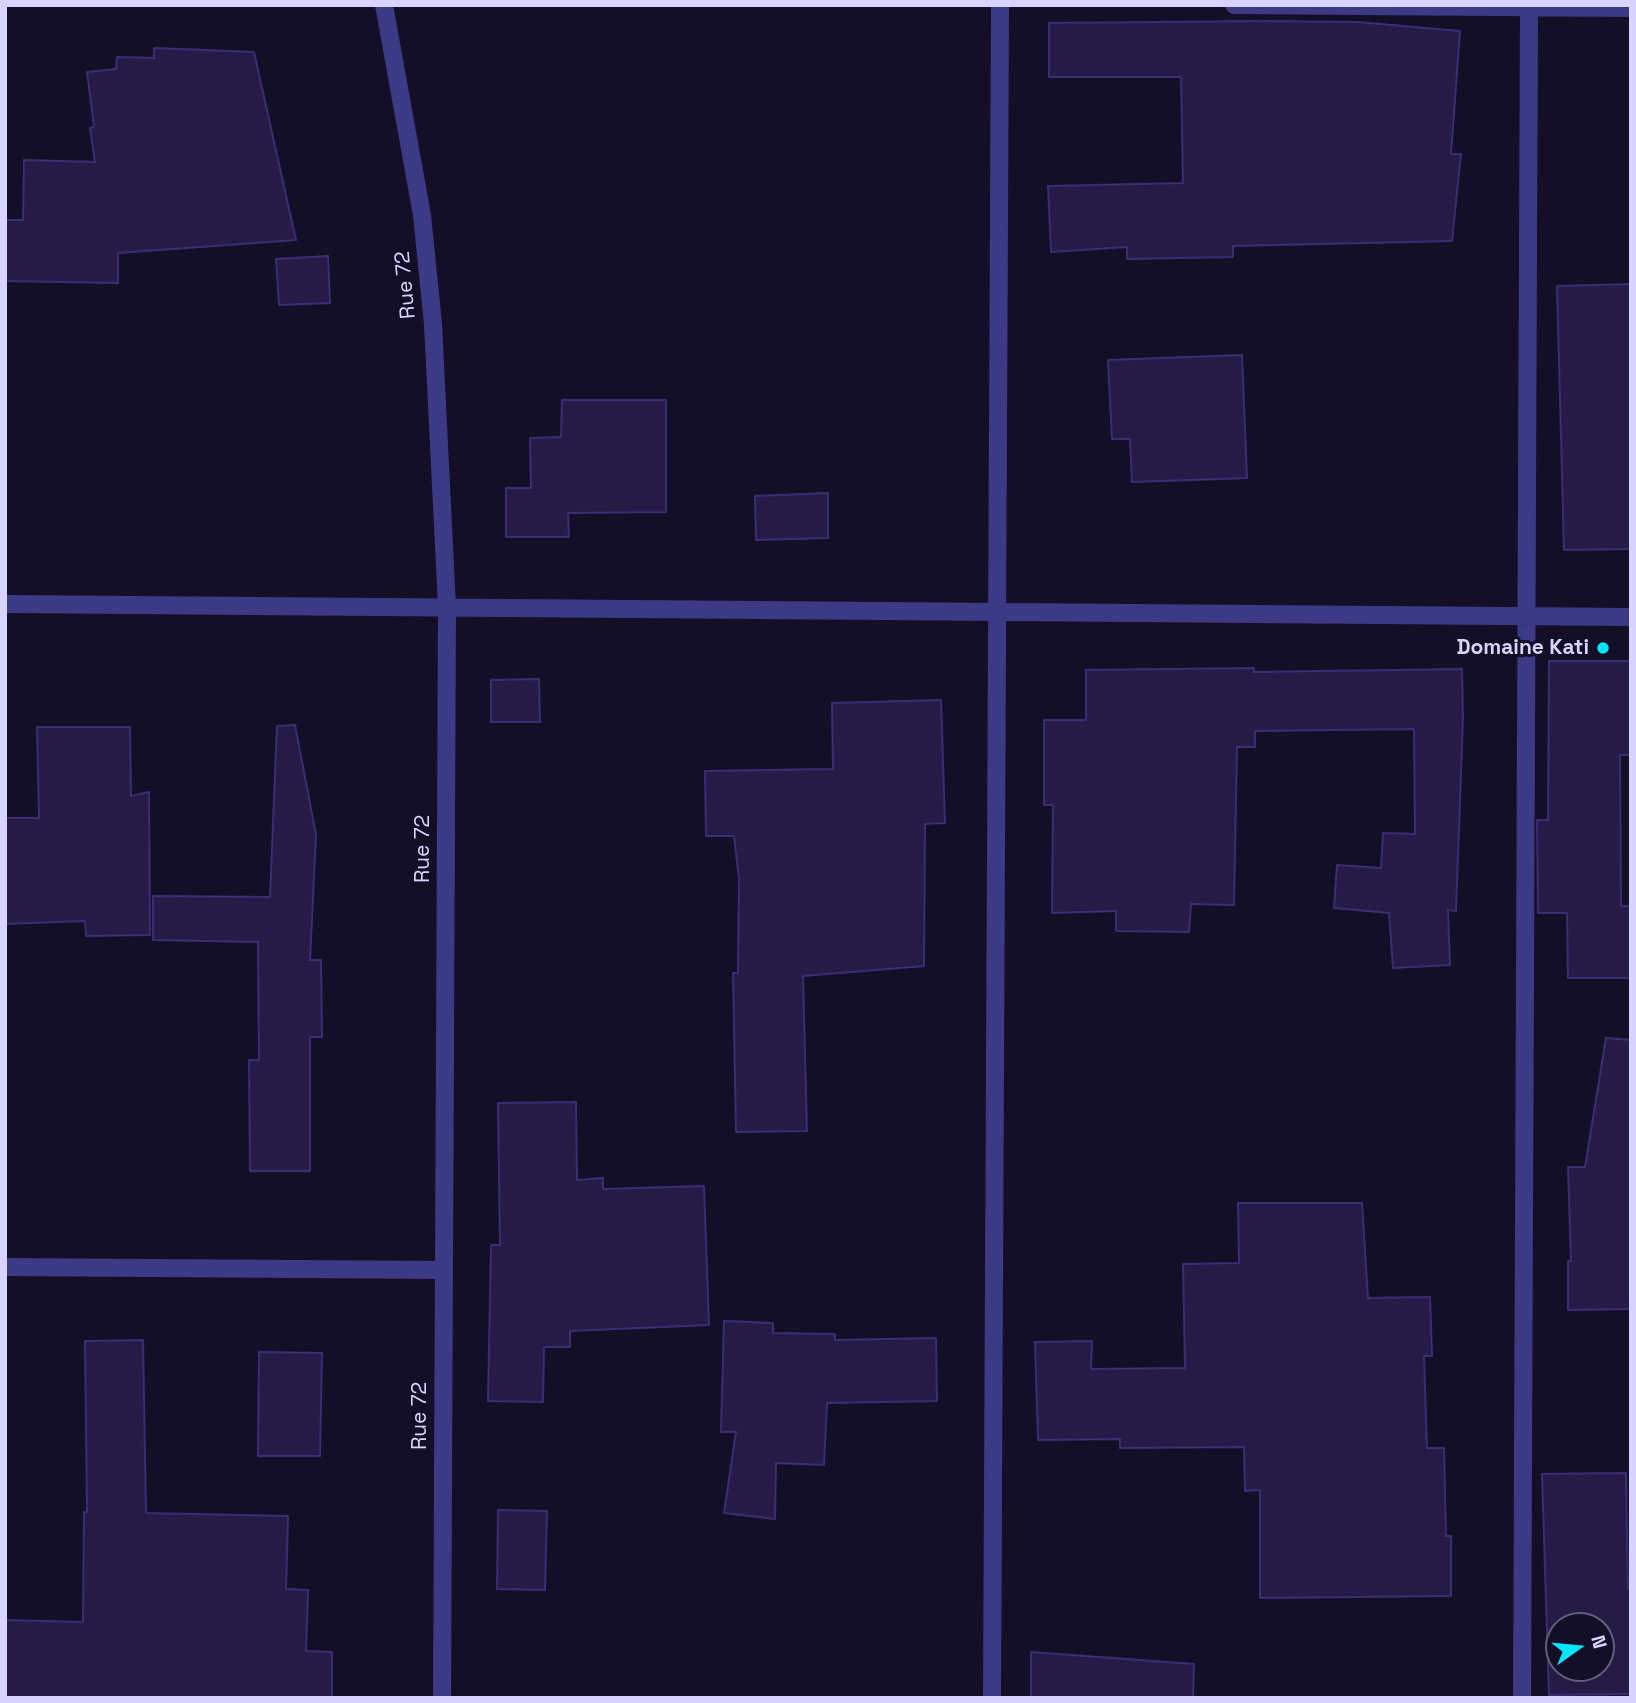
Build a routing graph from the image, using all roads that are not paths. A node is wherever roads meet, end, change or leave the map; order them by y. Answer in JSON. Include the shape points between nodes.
{"nodes":[{"id":1,"x":384,"y":5,"type":"edge"},
{"id":2,"x":1000,"y":5,"type":"edge"},
{"id":3,"x":1234,"y":5,"type":"edge"},
{"id":4,"x":1469,"y":6,"type":"edge"},
{"id":5,"x":1529,"y":8,"type":"junction"},
{"id":6,"x":1631,"y":8,"type":"edge"},
{"id":7,"x":5,"y":604,"type":"edge"},
{"id":8,"x":447,"y":607,"type":"junction"},
{"id":9,"x":997,"y":611,"type":"junction"},
{"id":10,"x":1526,"y":616,"type":"junction"},
{"id":11,"x":1631,"y":617,"type":"edge"},
{"id":12,"x":5,"y":1267,"type":"edge"},
{"id":13,"x":443,"y":1270,"type":"junction"},
{"id":14,"x":442,"y":1698,"type":"edge"},
{"id":15,"x":992,"y":1698,"type":"edge"},
{"id":16,"x":1522,"y":1698,"type":"edge"}],
"edges":[{"from":1,"to":8,"type":"street","name":"Rue 72","via":[[422,215],[433,324]]},
{"from":2,"to":9,"type":"street"},
{"from":3,"to":4,"type":"street"},
{"from":4,"to":5,"type":"street"},
{"from":5,"to":6,"type":"street"},
{"from":5,"to":10,"type":"street"},
{"from":7,"to":8,"type":"street"},
{"from":8,"to":9,"type":"street"},
{"from":8,"to":13,"type":"street","name":"Rue 72"},
{"from":9,"to":10,"type":"street"},
{"from":9,"to":15,"type":"street"},
{"from":10,"to":11,"type":"street"},
{"from":10,"to":16,"type":"street"},
{"from":12,"to":13,"type":"street"},
{"from":13,"to":14,"type":"street","name":"Rue 72"}]}
